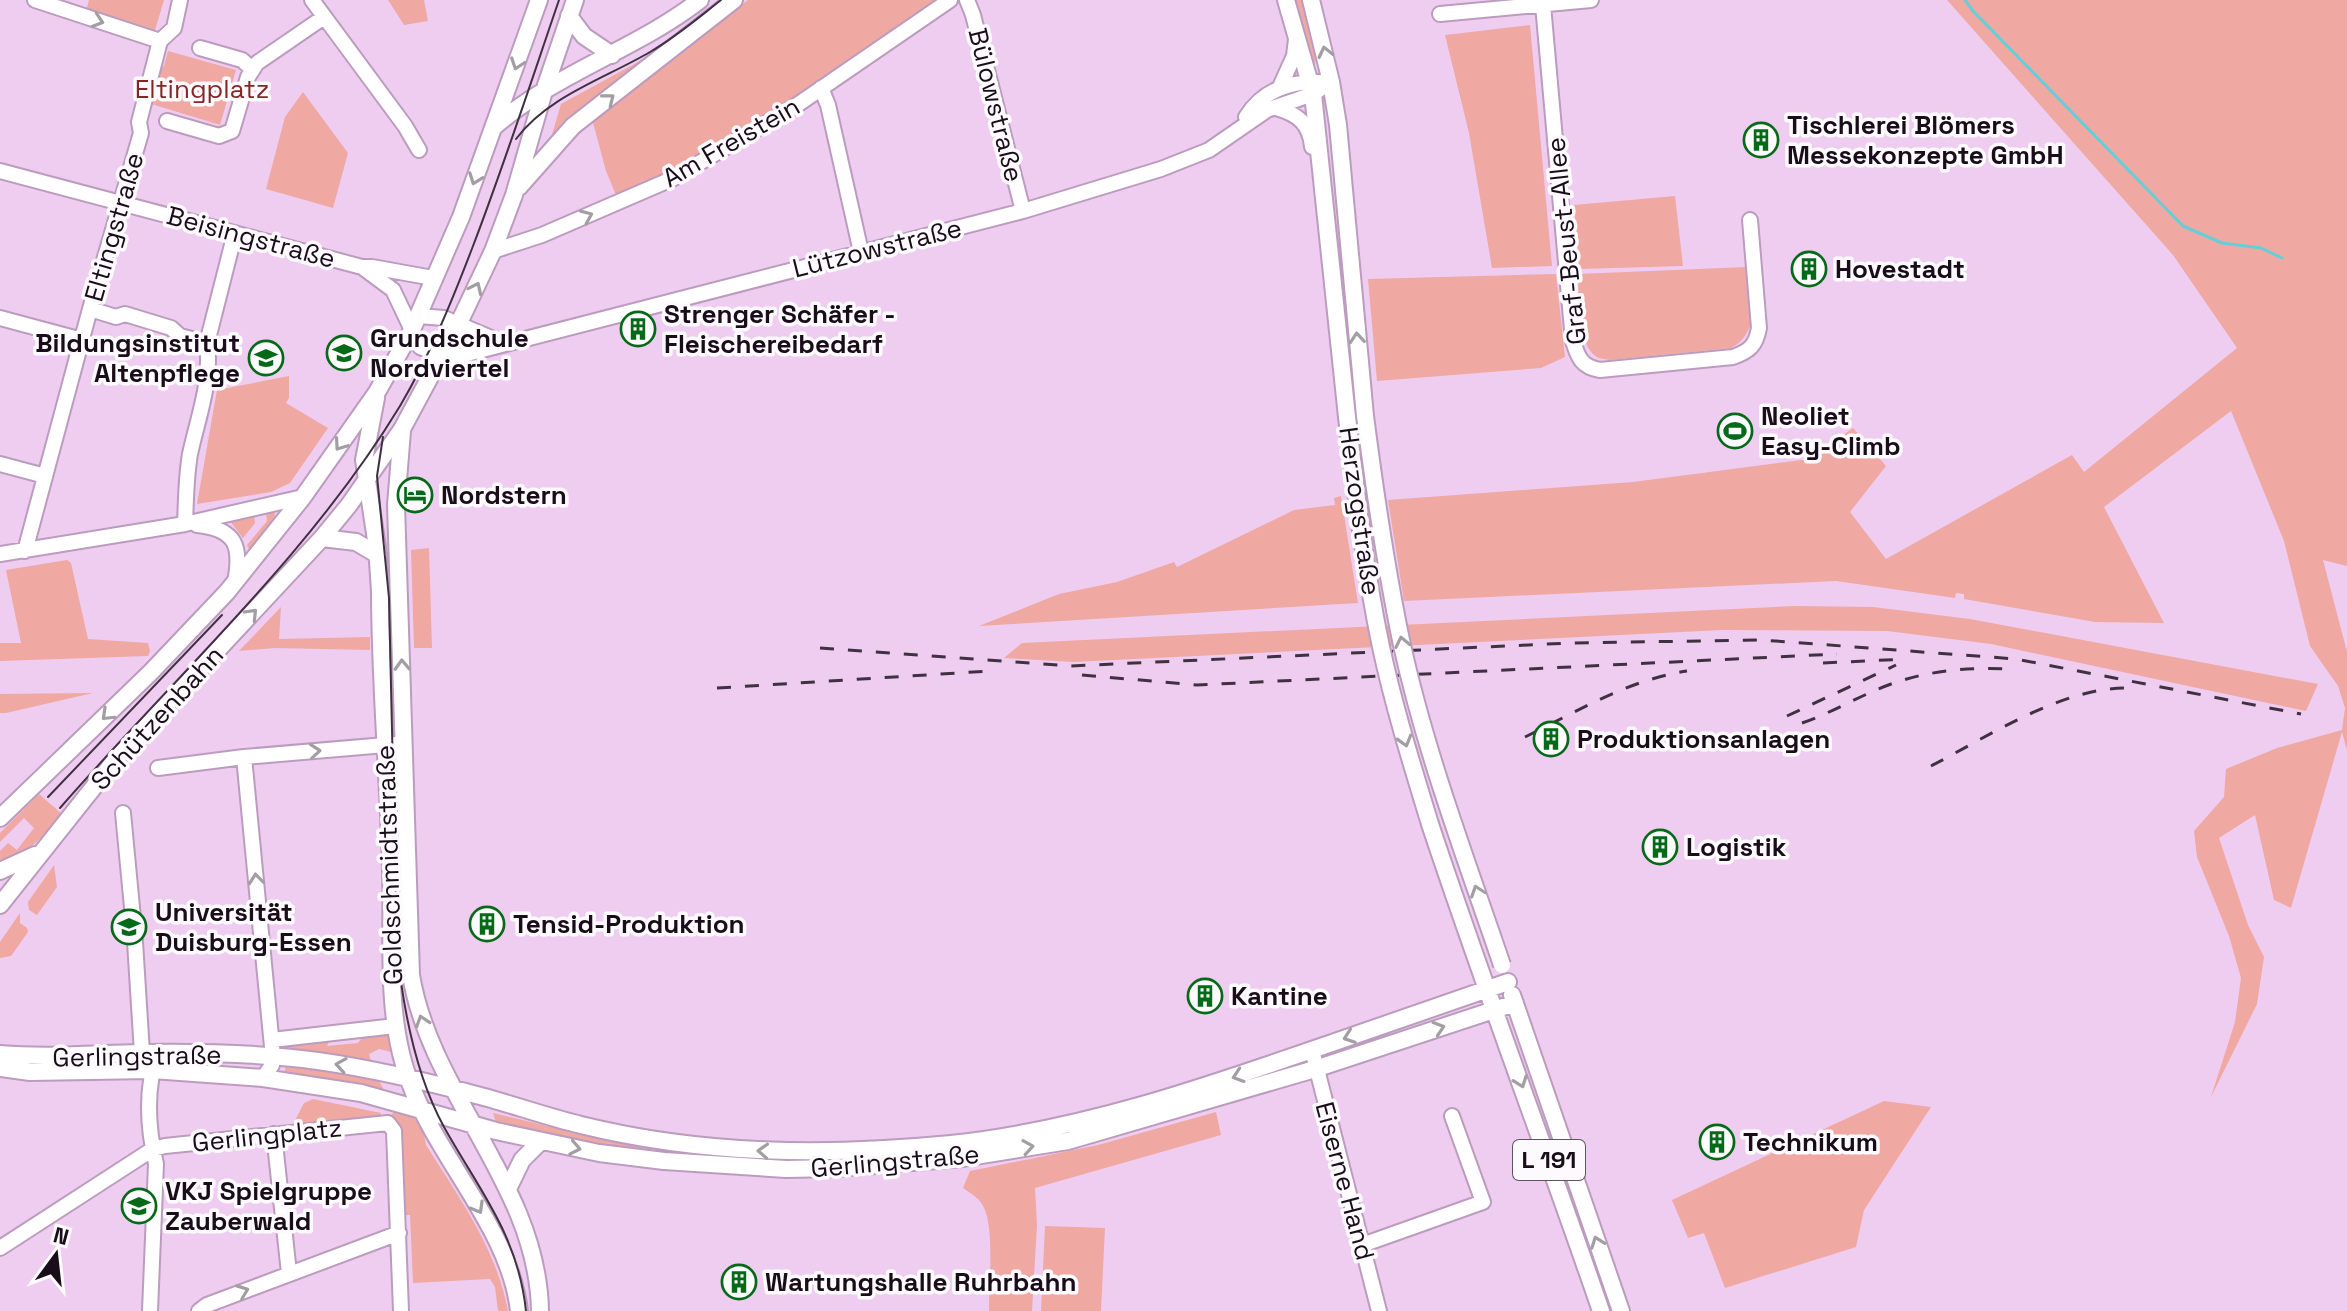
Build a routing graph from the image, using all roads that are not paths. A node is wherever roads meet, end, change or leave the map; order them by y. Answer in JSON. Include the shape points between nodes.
{"nodes":[{"id":1,"x":35,"y":0,"type":"edge"},
{"id":2,"x":180,"y":0,"type":"edge"},
{"id":3,"x":312,"y":0,"type":"edge"},
{"id":4,"x":539,"y":0,"type":"edge"},
{"id":5,"x":700,"y":0,"type":"edge"},
{"id":6,"x":734,"y":0,"type":"edge"},
{"id":7,"x":950,"y":0,"type":"edge"},
{"id":8,"x":967,"y":0,"type":"edge"},
{"id":9,"x":1286,"y":0,"type":"edge"},
{"id":10,"x":1311,"y":0,"type":"edge"},
{"id":11,"x":1591,"y":0,"type":"edge"},
{"id":12,"x":1543,"y":5,"type":"junction"},
{"id":13,"x":572,"y":8,"type":"edge"},
{"id":14,"x":1440,"y":14,"type":"dead end"},
{"id":15,"x":324,"y":17,"type":"junction"},
{"id":16,"x":1296,"y":35,"type":"junction"},
{"id":17,"x":160,"y":41,"type":"junction"},
{"id":18,"x":200,"y":48,"type":"dead end"},
{"id":19,"x":612,"y":55,"type":"junction"},
{"id":20,"x":252,"y":69,"type":"junction"},
{"id":21,"x":1331,"y":82,"type":"junction"},
{"id":22,"x":1280,"y":87,"type":"junction"},
{"id":23,"x":821,"y":88,"type":"junction"},
{"id":24,"x":1312,"y":88,"type":"junction"},
{"id":25,"x":544,"y":91,"type":"junction"},
{"id":26,"x":1276,"y":108,"type":"junction"},
{"id":27,"x":167,"y":121,"type":"dead end"},
{"id":28,"x":494,"y":127,"type":"junction"},
{"id":29,"x":1240,"y":127,"type":"junction"},
{"id":30,"x":419,"y":150,"type":"dead end"},
{"id":31,"x":0,"y":171,"type":"edge"},
{"id":32,"x":1324,"y":186,"type":"junction"},
{"id":33,"x":516,"y":190,"type":"junction"},
{"id":34,"x":122,"y":203,"type":"junction"},
{"id":35,"x":1023,"y":211,"type":"junction"},
{"id":36,"x":1750,"y":220,"type":"dead end"},
{"id":37,"x":234,"y":240,"type":"junction"},
{"id":38,"x":493,"y":251,"type":"junction"},
{"id":39,"x":861,"y":252,"type":"junction"},
{"id":40,"x":362,"y":267,"type":"junction"},
{"id":41,"x":433,"y":278,"type":"junction"},
{"id":42,"x":90,"y":309,"type":"junction"},
{"id":43,"x":418,"y":316,"type":"junction"},
{"id":44,"x":0,"y":318,"type":"edge"},
{"id":45,"x":458,"y":325,"type":"junction"},
{"id":46,"x":411,"y":332,"type":"junction"},
{"id":47,"x":82,"y":340,"type":"junction"},
{"id":48,"x":207,"y":343,"type":"junction"},
{"id":49,"x":503,"y":343,"type":"junction"},
{"id":50,"x":443,"y":356,"type":"junction"},
{"id":51,"x":377,"y":392,"type":"junction"},
{"id":52,"x":402,"y":429,"type":"junction"},
{"id":53,"x":0,"y":464,"type":"edge"},
{"id":54,"x":45,"y":476,"type":"junction"},
{"id":55,"x":366,"y":480,"type":"junction"},
{"id":56,"x":303,"y":497,"type":"junction"},
{"id":57,"x":185,"y":524,"type":"junction"},
{"id":58,"x":322,"y":538,"type":"junction"},
{"id":59,"x":25,"y":551,"type":"junction"},
{"id":60,"x":0,"y":554,"type":"edge"},
{"id":61,"x":378,"y":555,"type":"junction"},
{"id":62,"x":235,"y":582,"type":"junction"},
{"id":63,"x":404,"y":743,"type":"junction"},
{"id":64,"x":386,"y":744,"type":"junction"},
{"id":65,"x":244,"y":757,"type":"junction"},
{"id":66,"x":158,"y":768,"type":"dead end"},
{"id":67,"x":123,"y":813,"type":"dead end"},
{"id":68,"x":1,"y":816,"type":"edge"},
{"id":69,"x":40,"y":853,"type":"junction"},
{"id":70,"x":0,"y":871,"type":"edge"},
{"id":71,"x":0,"y":905,"type":"edge"},
{"id":72,"x":1508,"y":982,"type":"junction"},
{"id":73,"x":1487,"y":989,"type":"junction"},
{"id":74,"x":1515,"y":1003,"type":"junction"},
{"id":75,"x":1495,"y":1009,"type":"junction"},
{"id":76,"x":395,"y":1026,"type":"junction"},
{"id":77,"x":272,"y":1049,"type":"junction"},
{"id":78,"x":1312,"y":1050,"type":"junction"},
{"id":79,"x":150,"y":1053,"type":"junction"},
{"id":80,"x":0,"y":1054,"type":"edge"},
{"id":81,"x":0,"y":1068,"type":"edge"},
{"id":82,"x":1315,"y":1069,"type":"junction"},
{"id":83,"x":152,"y":1070,"type":"junction"},
{"id":84,"x":263,"y":1078,"type":"junction"},
{"id":85,"x":408,"y":1078,"type":"junction"},
{"id":86,"x":452,"y":1089,"type":"junction"},
{"id":87,"x":421,"y":1109,"type":"junction"},
{"id":88,"x":1452,"y":1116,"type":"dead end"},
{"id":89,"x":472,"y":1124,"type":"junction"},
{"id":90,"x":274,"y":1134,"type":"junction"},
{"id":91,"x":541,"y":1141,"type":"junction"},
{"id":92,"x":153,"y":1149,"type":"junction"},
{"id":93,"x":508,"y":1189,"type":"junction"},
{"id":94,"x":399,"y":1233,"type":"junction"},
{"id":95,"x":1362,"y":1245,"type":"junction"},
{"id":96,"x":0,"y":1248,"type":"edge"},
{"id":97,"x":289,"y":1273,"type":"junction"},
{"id":98,"x":150,"y":1311,"type":"edge"},
{"id":99,"x":199,"y":1311,"type":"edge"},
{"id":100,"x":401,"y":1311,"type":"edge"},
{"id":101,"x":519,"y":1311,"type":"edge"},
{"id":102,"x":540,"y":1311,"type":"edge"},
{"id":103,"x":1379,"y":1311,"type":"edge"},
{"id":104,"x":1601,"y":1311,"type":"edge"},
{"id":105,"x":1621,"y":1311,"type":"edge"}],
"edges":[{"from":1,"to":17,"type":"street","one_way":true},
{"from":2,"to":17,"type":"street","name":"Eltingstraße","via":[[174,28]]},
{"from":3,"to":15,"type":"street"},
{"from":4,"to":28,"type":"main road","one_way":true},
{"from":5,"to":19,"type":"main road"},
{"from":33,"to":6,"type":"main road","one_way":true,"via":[[573,126]]},
{"from":7,"to":23,"type":"street","name":"Am Freistein"},
{"from":8,"to":35,"type":"street","name":"Bülowstraße"},
{"from":9,"to":16,"type":"main road","name":"Herzogstraße"},
{"from":21,"to":10,"type":"main road","name":"Herzogstraße","one_way":true},
{"from":11,"to":12,"type":"street"},
{"from":12,"to":14,"type":"street"},
{"from":12,"to":36,"type":"street","name":"Graf-Beust-Allee","via":[[1573,341],[1583,364],[1600,370],[1747,352],[1759,328]]},
{"from":13,"to":19,"type":"main road","via":[[584,36]]},
{"from":13,"to":25,"type":"main road"},
{"from":15,"to":20,"type":"street"},
{"from":15,"to":30,"type":"street"},
{"from":16,"to":22,"type":"street","name":"Lützowstraße","via":[[1294,56]]},
{"from":16,"to":24,"type":"main road","name":"Herzogstraße"},
{"from":17,"to":34,"type":"street","name":"Eltingstraße"},
{"from":18,"to":20,"type":"street","via":[[242,60]]},
{"from":19,"to":25,"type":"main road"},
{"from":20,"to":27,"type":"street","via":[[232,131],[226,135]]},
{"from":21,"to":24,"type":"street","name":"Lützowstraße"},
{"from":72,"to":21,"type":"main road","name":"Herzogstraße","one_way":true,"bridge":true,"via":[[1433,759],[1403,646],[1365,416]]},
{"from":22,"to":24,"type":"street","name":"Lützowstraße"},
{"from":22,"to":29,"type":"street","name":"Lützowstraße","via":[[1251,109]]},
{"from":38,"to":23,"type":"street","name":"Am Freistein","one_way":true,"via":[[674,178]]},
{"from":23,"to":39,"type":"street"},
{"from":24,"to":26,"type":"street","name":"Lützowstraße"},
{"from":24,"to":32,"type":"main road","name":"Herzogstraße"},
{"from":25,"to":28,"type":"main road"},
{"from":25,"to":33,"type":"main road"},
{"from":26,"to":29,"type":"street","name":"Lützowstraße"},
{"from":26,"to":32,"type":"street","via":[[1308,128],[1315,172]]},
{"from":28,"to":41,"type":"main road","one_way":true},
{"from":29,"to":35,"type":"street","name":"Lützowstraße","via":[[1183,162]]},
{"from":31,"to":34,"type":"street","name":"Beisingstraße"},
{"from":32,"to":73,"type":"main road","name":"Herzogstraße","one_way":true,"bridge":true,"via":[[1360,524],[1385,661],[1430,824]]},
{"from":33,"to":38,"type":"main road","name":"Schützenbahn"},
{"from":34,"to":37,"type":"street","name":"Beisingstraße"},
{"from":34,"to":42,"type":"street","name":"Eltingstraße"},
{"from":35,"to":39,"type":"street","name":"Lützowstraße"},
{"from":37,"to":40,"type":"street","name":"Beisingstraße"},
{"from":37,"to":48,"type":"street"},
{"from":45,"to":38,"type":"main road","name":"Schützenbahn","one_way":true},
{"from":39,"to":49,"type":"street","name":"Lützowstraße"},
{"from":40,"to":41,"type":"street","name":"Beisingstraße"},
{"from":40,"to":46,"type":"street","name":"Beisingstraße","via":[[393,290]]},
{"from":41,"to":43,"type":"main road"},
{"from":42,"to":47,"type":"street","name":"Eltingstraße"},
{"from":42,"to":48,"type":"street","via":[[160,324]]},
{"from":43,"to":45,"type":"street"},
{"from":43,"to":46,"type":"main road"},
{"from":44,"to":47,"type":"street"},
{"from":45,"to":49,"type":"street"},
{"from":45,"to":50,"type":"main road","name":"Schützenbahn"},
{"from":46,"to":50,"type":"street","via":[[420,347]]},
{"from":46,"to":51,"type":"main road"},
{"from":47,"to":54,"type":"street","name":"Eltingstraße"},
{"from":48,"to":57,"type":"street","via":[[205,395],[190,457]]},
{"from":49,"to":50,"type":"street","name":"Lützowstraße"},
{"from":50,"to":52,"type":"main road","name":"Schützenbahn"},
{"from":51,"to":55,"type":"main road","name":"Goldschmidtstraße","via":[[365,450]]},
{"from":51,"to":56,"type":"main road","name":"Schützenbahn","one_way":true},
{"from":52,"to":55,"type":"main road","name":"Schützenbahn"},
{"from":63,"to":52,"type":"main road","name":"Goldschmidtstraße","one_way":true,"via":[[396,505]]},
{"from":53,"to":54,"type":"street"},
{"from":54,"to":59,"type":"street","name":"Eltingstraße"},
{"from":55,"to":58,"type":"main road","name":"Schützenbahn"},
{"from":55,"to":61,"type":"main road","name":"Goldschmidtstraße"},
{"from":56,"to":57,"type":"street"},
{"from":56,"to":62,"type":"main road","name":"Schützenbahn"},
{"from":57,"to":59,"type":"street"},
{"from":57,"to":62,"type":"street","via":[[214,527],[229,535],[237,549]]},
{"from":58,"to":61,"type":"main road","via":[[356,542]]},
{"from":69,"to":58,"type":"main road","name":"Schützenbahn","one_way":true,"via":[[116,759]]},
{"from":59,"to":60,"type":"street"},
{"from":61,"to":64,"type":"main road","name":"Goldschmidtstraße"},
{"from":62,"to":68,"type":"main road","name":"Schützenbahn","one_way":true,"via":[[151,672]]},
{"from":63,"to":64,"type":"street"},
{"from":86,"to":63,"type":"main road","name":"Goldschmidtstraße","one_way":true,"via":[[424,1028],[411,975]]},
{"from":65,"to":64,"type":"street","one_way":true},
{"from":64,"to":76,"type":"main road","name":"Goldschmidtstraße"},
{"from":65,"to":66,"type":"street"},
{"from":77,"to":65,"type":"street","one_way":true},
{"from":67,"to":79,"type":"street"},
{"from":69,"to":70,"type":"main road"},
{"from":69,"to":71,"type":"main road","name":"Schützenbahn"},
{"from":72,"to":73,"type":"main road","name":"Gerlingstraße"},
{"from":72,"to":74,"type":"main road","name":"Herzogstraße","number":"L 191"},
{"from":73,"to":75,"type":"main road","name":"Herzogstraße","number":"L 191"},
{"from":73,"to":78,"type":"main road","name":"Gerlingstraße","one_way":true},
{"from":74,"to":75,"type":"main road","name":"Gerlingstraße"},
{"from":105,"to":74,"type":"main road","number":"L 191","one_way":true},
{"from":82,"to":75,"type":"main road","name":"Gerlingstraße","one_way":true},
{"from":75,"to":104,"type":"main road","number":"L 191","one_way":true},
{"from":76,"to":77,"type":"street","name":"Gerlingstraße"},
{"from":76,"to":85,"type":"main road","name":"Goldschmidtstraße"},
{"from":77,"to":79,"type":"main road","name":"Gerlingstraße"},
{"from":77,"to":84,"type":"street","via":[[272,1065]]},
{"from":85,"to":77,"type":"main road","name":"Gerlingstraße","one_way":true},
{"from":78,"to":82,"type":"street","name":"Eiserne Hand"},
{"from":78,"to":86,"type":"main road","name":"Gerlingstraße","one_way":true,"via":[[1066,1126],[955,1143],[837,1151],[664,1142]]},
{"from":79,"to":80,"type":"main road","name":"Gerlingstraße"},
{"from":79,"to":83,"type":"street"},
{"from":81,"to":83,"type":"main road","name":"Gerlingstraße"},
{"from":91,"to":82,"type":"main road","name":"Gerlingstraße","one_way":true,"via":[[664,1161],[786,1169],[963,1158],[1068,1141]]},
{"from":82,"to":95,"type":"street","name":"Eiserne Hand"},
{"from":83,"to":84,"type":"main road","name":"Gerlingstraße"},
{"from":83,"to":92,"type":"street"},
{"from":84,"to":87,"type":"main road","name":"Gerlingstraße","via":[[343,1089]]},
{"from":85,"to":86,"type":"main road","name":"Gerlingstraße"},
{"from":85,"to":87,"type":"main road","name":"Goldschmidtstraße"},
{"from":86,"to":89,"type":"main road","name":"Goldschmidtstraße"},
{"from":87,"to":89,"type":"main road","name":"Gerlingstraße"},
{"from":87,"to":101,"type":"main road","name":"Goldschmidtstraße","one_way":true,"via":[[501,1249]]},
{"from":88,"to":95,"type":"street","via":[[1483,1202]]},
{"from":89,"to":91,"type":"main road","name":"Gerlingstraße"},
{"from":89,"to":93,"type":"main road","name":"Goldschmidtstraße"},
{"from":90,"to":92,"type":"street","name":"Gerlingplatz"},
{"from":90,"to":94,"type":"street","name":"Gerlingplatz","via":[[388,1123],[394,1131]]},
{"from":90,"to":97,"type":"street"},
{"from":91,"to":93,"type":"main road","via":[[522,1160]]},
{"from":92,"to":96,"type":"street"},
{"from":92,"to":98,"type":"street"},
{"from":93,"to":102,"type":"main road","name":"Goldschmidtstraße","via":[[526,1229]]},
{"from":94,"to":97,"type":"street"},
{"from":94,"to":100,"type":"street"},
{"from":95,"to":103,"type":"street","name":"Eiserne Hand"},
{"from":99,"to":97,"type":"street","one_way":true}]}
